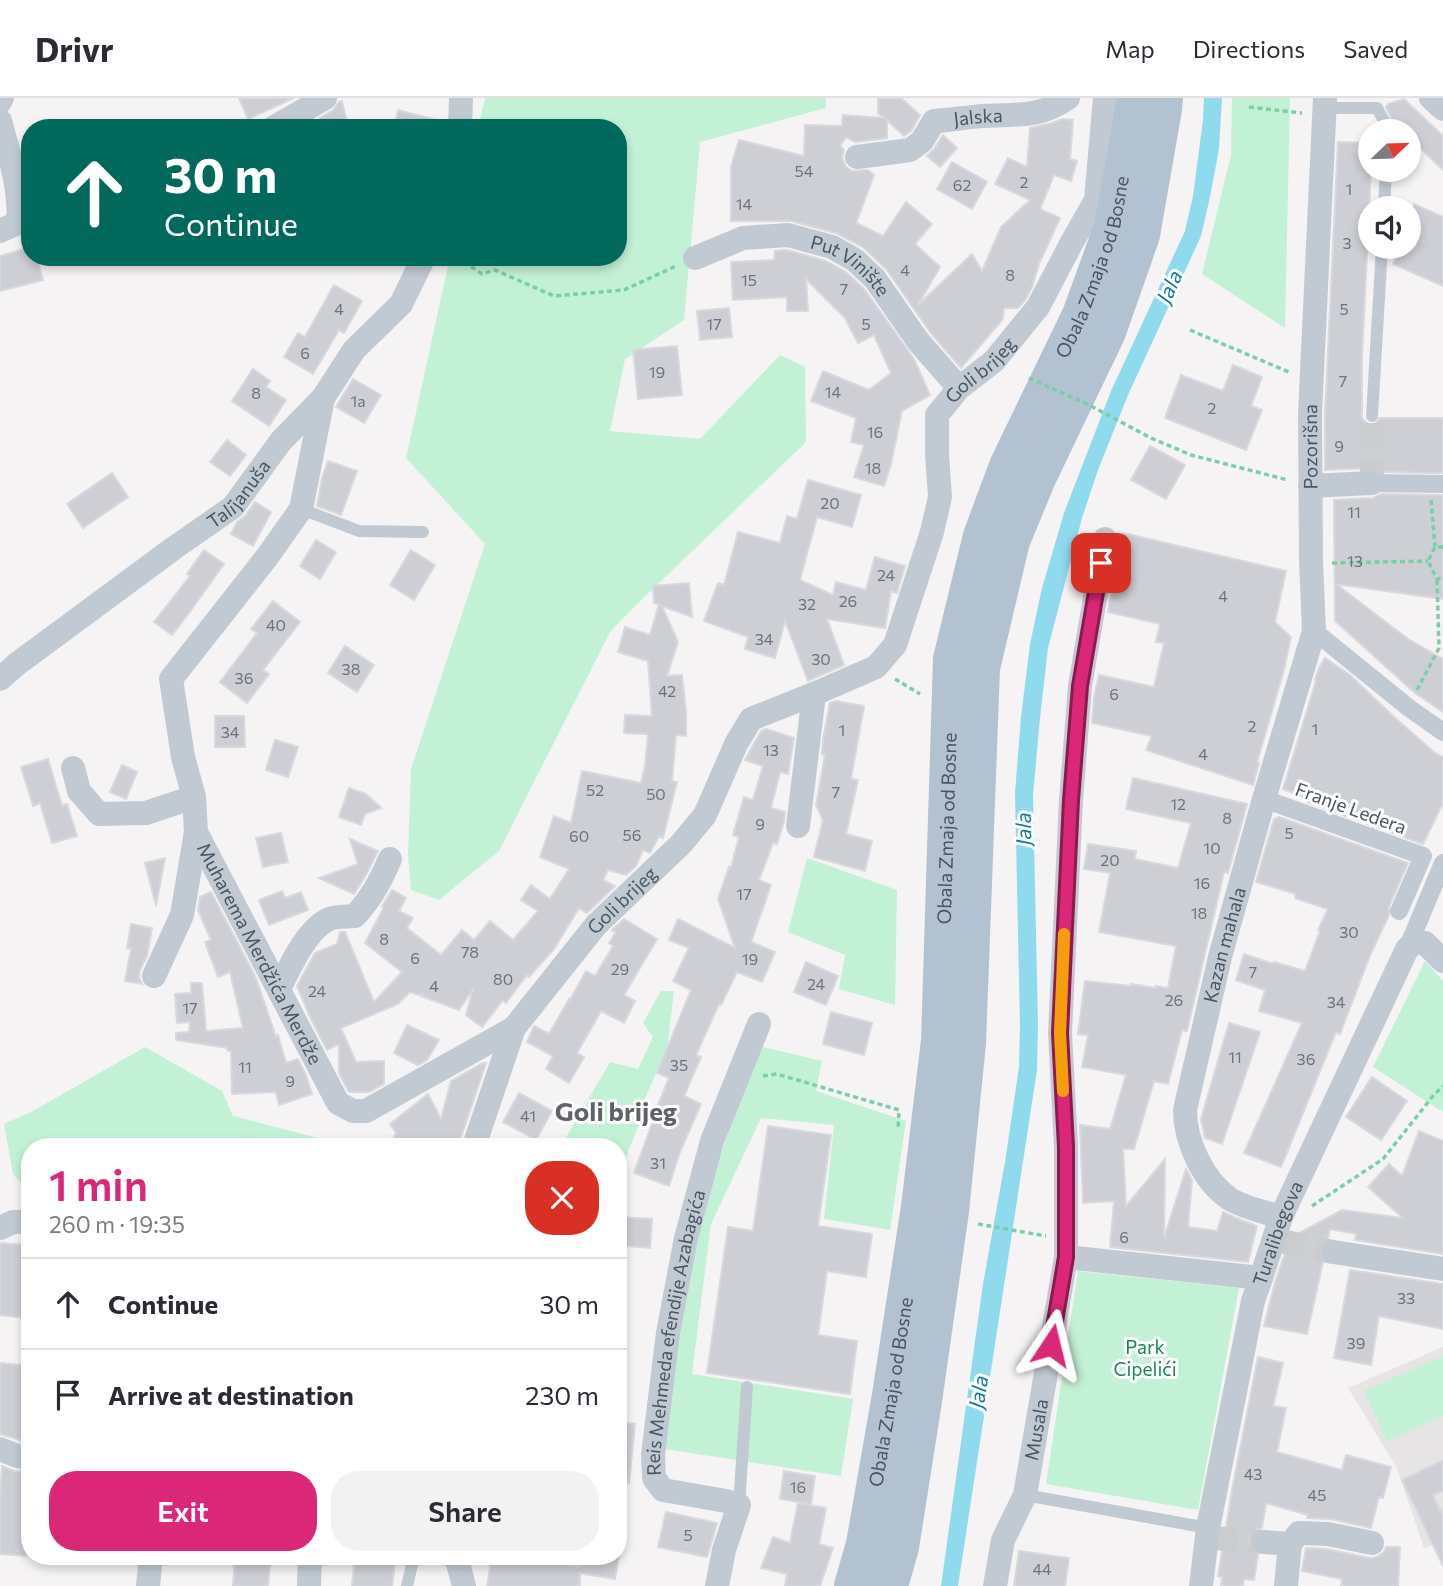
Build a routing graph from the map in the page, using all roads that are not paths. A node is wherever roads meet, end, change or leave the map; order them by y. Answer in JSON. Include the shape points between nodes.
{"nodes":[{"id":1,"x":326,"y":98,"type":"edge"},
{"id":2,"x":461,"y":98,"type":"edge"},
{"id":3,"x":1068,"y":98,"type":"edge"},
{"id":4,"x":1107,"y":98,"type":"edge"},
{"id":5,"x":1136,"y":98,"type":"edge"},
{"id":6,"x":1164,"y":98,"type":"edge"},
{"id":7,"x":1431,"y":98,"type":"edge"},
{"id":8,"x":1317,"y":106,"type":"edge"},
{"id":9,"x":1443,"y":109,"type":"edge"},
{"id":10,"x":289,"y":119,"type":"edge"},
{"id":11,"x":460,"y":119,"type":"edge"},
{"id":12,"x":1383,"y":119,"type":"edge"},
{"id":13,"x":0,"y":121,"type":"edge"},
{"id":14,"x":856,"y":157,"type":"dead end"},
{"id":15,"x":16,"y":226,"type":"edge"},
{"id":16,"x":695,"y":258,"type":"road end"},
{"id":17,"x":1381,"y":259,"type":"edge"},
{"id":18,"x":420,"y":266,"type":"edge"},
{"id":19,"x":959,"y":388,"type":"junction"},
{"id":20,"x":323,"y":398,"type":"junction"},
{"id":21,"x":1372,"y":416,"type":"tunnel mouth"},
{"id":22,"x":1372,"y":483,"type":"joint"},
{"id":23,"x":1437,"y":484,"type":"edge"},
{"id":24,"x":1310,"y":486,"type":"junction"},
{"id":25,"x":301,"y":509,"type":"junction"},
{"id":26,"x":423,"y":532,"type":"dead end"},
{"id":27,"x":1105,"y":539,"type":"dead end"},
{"id":28,"x":1314,"y":631,"type":"junction"},
{"id":29,"x":0,"y":680,"type":"edge"},
{"id":30,"x":814,"y":694,"type":"junction"},
{"id":31,"x":1443,"y":732,"type":"edge"},
{"id":32,"x":73,"y":768,"type":"dead end"},
{"id":33,"x":194,"y":797,"type":"junction"},
{"id":34,"x":1264,"y":799,"type":"junction"},
{"id":35,"x":798,"y":826,"type":"dead end"},
{"id":36,"x":195,"y":832,"type":"junction"},
{"id":37,"x":390,"y":859,"type":"dead end"},
{"id":38,"x":1443,"y":863,"type":"edge"},
{"id":39,"x":1399,"y":911,"type":"dead end"},
{"id":40,"x":1407,"y":949,"type":"junction"},
{"id":41,"x":1443,"y":961,"type":"edge"},
{"id":42,"x":155,"y":976,"type":"dead end"},
{"id":43,"x":279,"y":989,"type":"junction"},
{"id":44,"x":759,"y":1024,"type":"dead end"},
{"id":45,"x":514,"y":1028,"type":"junction"},
{"id":46,"x":477,"y":1138,"type":"edge"},
{"id":47,"x":21,"y":1222,"type":"edge"},
{"id":48,"x":1285,"y":1227,"type":"junction"},
{"id":49,"x":0,"y":1228,"type":"edge"},
{"id":50,"x":1060,"y":1247,"type":"junction"},
{"id":51,"x":1333,"y":1252,"type":"tunnel mouth"},
{"id":52,"x":1443,"y":1269,"type":"edge"},
{"id":53,"x":1261,"y":1278,"type":"junction"},
{"id":54,"x":747,"y":1387,"type":"dead end"},
{"id":55,"x":0,"y":1449,"type":"edge"},
{"id":56,"x":21,"y":1456,"type":"edge"},
{"id":57,"x":1025,"y":1495,"type":"junction"},
{"id":58,"x":739,"y":1505,"type":"junction"},
{"id":59,"x":1209,"y":1535,"type":"junction"},
{"id":60,"x":1264,"y":1542,"type":"tunnel mouth"},
{"id":61,"x":1372,"y":1543,"type":"dead end"},
{"id":62,"x":1290,"y":1544,"type":"junction"},
{"id":63,"x":150,"y":1565,"type":"edge"},
{"id":64,"x":310,"y":1565,"type":"edge"},
{"id":65,"x":412,"y":1565,"type":"edge"},
{"id":66,"x":458,"y":1565,"type":"edge"},
{"id":67,"x":148,"y":1586,"type":"edge"},
{"id":68,"x":309,"y":1586,"type":"edge"},
{"id":69,"x":407,"y":1586,"type":"edge"},
{"id":70,"x":464,"y":1586,"type":"edge"},
{"id":71,"x":717,"y":1586,"type":"edge"},
{"id":72,"x":853,"y":1586,"type":"edge"},
{"id":73,"x":888,"y":1586,"type":"edge"},
{"id":74,"x":995,"y":1586,"type":"edge"},
{"id":75,"x":1201,"y":1586,"type":"edge"},
{"id":76,"x":1286,"y":1586,"type":"edge"}],
"edges":[{"from":1,"to":10,"type":"street"},
{"from":2,"to":11,"type":"street"},
{"from":3,"to":14,"type":"street","name":"Jalska","via":[[1032,114],[934,121],[922,141],[910,150]]},
{"from":4,"to":5,"type":"street"},
{"from":4,"to":19,"type":"street","name":"Goli brijeg","via":[[1097,200],[1038,307],[995,362]]},
{"from":5,"to":72,"type":"main road","name":"Obala Zmaja od Bosne","via":[[1113,227],[1081,315],[1008,466],[982,536],[951,659],[940,1041],[891,1395],[865,1544]]},
{"from":6,"to":73,"type":"main road","name":"Obala Zmaja od Bosne","via":[[1141,235],[1107,332],[1011,541],[981,668],[967,1043],[950,1212],[900,1547]]},
{"from":7,"to":9,"type":"street"},
{"from":8,"to":12,"type":"lane","via":[[1377,107]]},
{"from":8,"to":24,"type":"street","name":"Pozorišna"},
{"from":13,"to":15,"type":"street","via":[[13,170],[19,211]]},
{"from":16,"to":19,"type":"street","name":"Put Vinište","via":[[743,238],[788,235],[832,247],[855,260],[874,279]]},
{"from":17,"to":21,"type":"lane"},
{"from":18,"to":20,"type":"street","name":"Talijanuša","via":[[401,304],[354,350]]},
{"from":19,"to":30,"type":"street","name":"Goli brijeg","via":[[937,415],[940,497],[894,645],[876,667]]},
{"from":20,"to":25,"type":"street","name":"Muharema Merdžića Merdže"},
{"from":20,"to":29,"type":"street","name":"Talijanuša","via":[[281,441],[233,507]]},
{"from":22,"to":23,"type":"street"},
{"from":22,"to":24,"type":"street"},
{"from":24,"to":28,"type":"street","name":"Pozorišna"},
{"from":25,"to":26,"type":"lane","via":[[359,531]]},
{"from":25,"to":33,"type":"street","name":"Muharema Merdžića Merdže","via":[[171,679]]},
{"from":27,"to":50,"type":"street","name":"Musala","via":[[1080,686],[1071,800],[1060,1033],[1066,1147]]},
{"from":28,"to":31,"type":"street"},
{"from":28,"to":34,"type":"street","name":"Kazan mahala"},
{"from":30,"to":35,"type":"street"},
{"from":30,"to":45,"type":"street","name":"Goli brijeg","via":[[751,719],[705,815],[596,925]]},
{"from":32,"to":33,"type":"street","via":[[79,791],[100,814],[146,813]]},
{"from":33,"to":36,"type":"street","name":"Muharema Merdžića Merdže"},
{"from":34,"to":39,"type":"street","name":"Franje Ledera","via":[[1423,856]]},
{"from":34,"to":48,"type":"street","name":"Kazan mahala","via":[[1220,957],[1185,1124],[1199,1161],[1219,1191]]},
{"from":36,"to":42,"type":"street","via":[[182,915]]},
{"from":36,"to":43,"type":"street","name":"Muharema Merdžića Merdže"},
{"from":37,"to":43,"type":"street","via":[[368,902],[355,916],[329,919],[313,932]]},
{"from":38,"to":40,"type":"street"},
{"from":40,"to":41,"type":"street","via":[[1415,942],[1425,943]]},
{"from":40,"to":48,"type":"street","name":"Turalibegova"},
{"from":43,"to":45,"type":"street","name":"Muharema Merdžića Merdže","via":[[338,1103],[353,1111],[366,1111]]},
{"from":44,"to":58,"type":"street","name":"Reis Mehmeda efendije Azabagića","via":[[712,1141],[686,1238],[653,1455],[654,1478],[663,1490]]},
{"from":45,"to":46,"type":"street","name":"Goli brijeg"},
{"from":47,"to":49,"type":"street"},
{"from":48,"to":53,"type":"street","name":"Turalibegova"},
{"from":50,"to":53,"type":"street"},
{"from":50,"to":57,"type":"street","name":"Musala"},
{"from":51,"to":52,"type":"street"},
{"from":53,"to":59,"type":"street","name":"Turalibegova"},
{"from":54,"to":58,"type":"lane"},
{"from":55,"to":56,"type":"street"},
{"from":57,"to":59,"type":"lane"},
{"from":57,"to":74,"type":"street","name":"Musala","via":[[1003,1541]]},
{"from":58,"to":71,"type":"street"},
{"from":59,"to":75,"type":"street","name":"Turalibegova"},
{"from":60,"to":62,"type":"street"},
{"from":61,"to":62,"type":"street","via":[[1299,1533]]},
{"from":62,"to":76,"type":"street"},
{"from":63,"to":67,"type":"street"},
{"from":64,"to":68,"type":"street"},
{"from":65,"to":69,"type":"lane"},
{"from":66,"to":70,"type":"street"}]}
